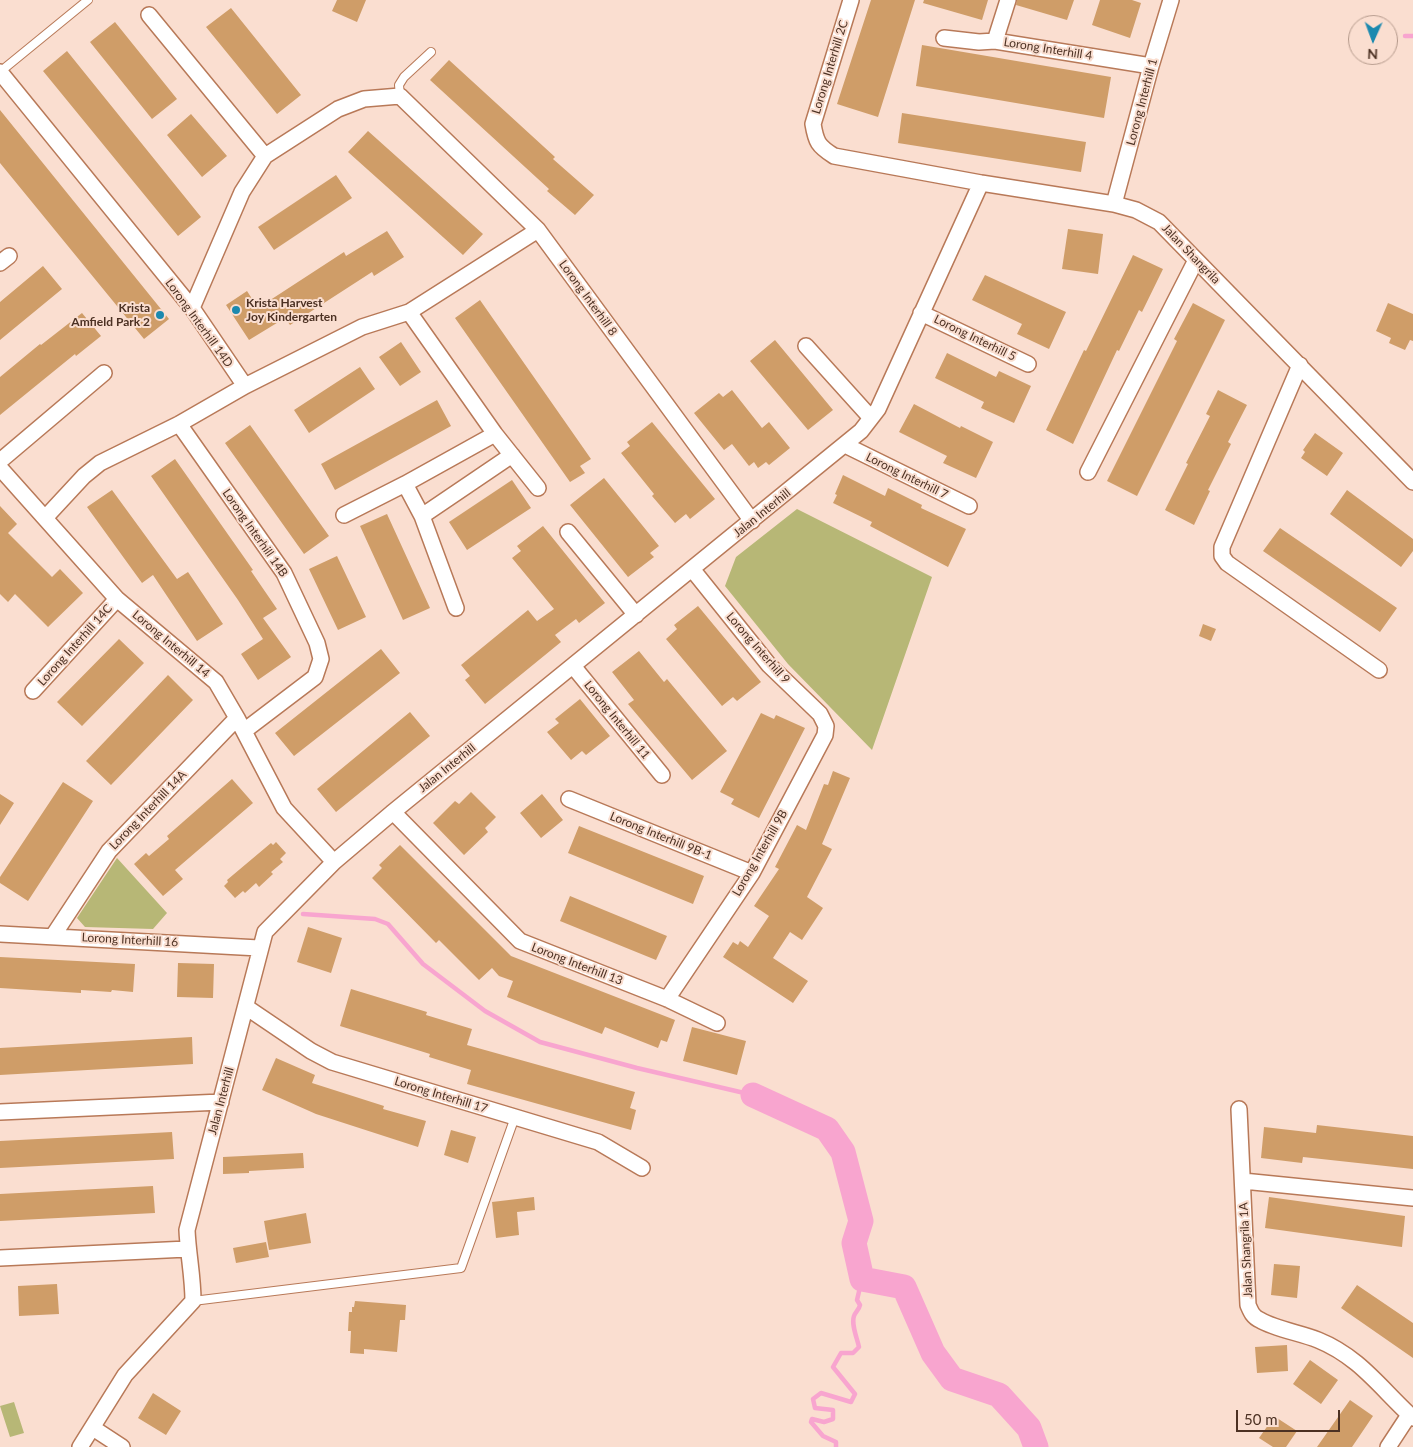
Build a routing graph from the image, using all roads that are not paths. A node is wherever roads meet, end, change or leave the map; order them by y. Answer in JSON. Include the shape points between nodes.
{"nodes":[{"id":1,"x":88,"y":0,"type":"edge"},
{"id":2,"x":851,"y":0,"type":"edge"},
{"id":3,"x":1008,"y":0,"type":"edge"},
{"id":4,"x":1171,"y":0,"type":"edge"},
{"id":5,"x":149,"y":15,"type":"dead end"},
{"id":6,"x":944,"y":38,"type":"dead end"},
{"id":7,"x":995,"y":41,"type":"junction"},
{"id":8,"x":431,"y":52,"type":"dead end"},
{"id":9,"x":1151,"y":66,"type":"junction"},
{"id":10,"x":0,"y":72,"type":"edge"},
{"id":11,"x":400,"y":96,"type":"junction"},
{"id":12,"x":265,"y":156,"type":"junction"},
{"id":13,"x":834,"y":156,"type":"joint"},
{"id":14,"x":981,"y":183,"type":"junction"},
{"id":15,"x":1114,"y":204,"type":"junction"},
{"id":16,"x":538,"y":230,"type":"junction"},
{"id":17,"x":1196,"y":260,"type":"junction"},
{"id":18,"x":192,"y":308,"type":"junction"},
{"id":19,"x":409,"y":312,"type":"junction"},
{"id":20,"x":921,"y":312,"type":"junction"},
{"id":21,"x":806,"y":346,"type":"dead end"},
{"id":22,"x":1028,"y":364,"type":"dead end"},
{"id":23,"x":1300,"y":366,"type":"junction"},
{"id":24,"x":104,"y":373,"type":"dead end"},
{"id":25,"x":245,"y":386,"type":"junction"},
{"id":26,"x":871,"y":418,"type":"junction"},
{"id":27,"x":179,"y":424,"type":"junction"},
{"id":28,"x":495,"y":434,"type":"junction"},
{"id":29,"x":845,"y":445,"type":"junction"},
{"id":30,"x":512,"y":455,"type":"junction"},
{"id":31,"x":0,"y":461,"type":"edge"},
{"id":32,"x":0,"y":468,"type":"edge"},
{"id":33,"x":1088,"y":472,"type":"dead end"},
{"id":34,"x":1413,"y":482,"type":"edge"},
{"id":35,"x":405,"y":484,"type":"junction"},
{"id":36,"x":538,"y":488,"type":"dead end"},
{"id":37,"x":969,"y":506,"type":"dead end"},
{"id":38,"x":344,"y":515,"type":"dead end"},
{"id":39,"x":422,"y":516,"type":"junction"},
{"id":40,"x":45,"y":518,"type":"junction"},
{"id":41,"x":752,"y":521,"type":"junction"},
{"id":42,"x":568,"y":532,"type":"dead end"},
{"id":43,"x":692,"y":569,"type":"junction"},
{"id":44,"x":117,"y":599,"type":"junction"},
{"id":45,"x":456,"y":608,"type":"dead end"},
{"id":46,"x":636,"y":615,"type":"junction"},
{"id":47,"x":573,"y":666,"type":"junction"},
{"id":48,"x":1379,"y":670,"type":"dead end"},
{"id":49,"x":33,"y":691,"type":"dead end"},
{"id":50,"x":241,"y":724,"type":"junction"},
{"id":51,"x":826,"y":726,"type":"joint"},
{"id":52,"x":662,"y":775,"type":"dead end"},
{"id":53,"x":570,"y":799,"type":"dead end"},
{"id":54,"x":393,"y":812,"type":"junction"},
{"id":55,"x":334,"y":862,"type":"junction"},
{"id":56,"x":752,"y":873,"type":"junction"},
{"id":57,"x":0,"y":934,"type":"edge"},
{"id":58,"x":53,"y":936,"type":"junction"},
{"id":59,"x":259,"y":948,"type":"junction"},
{"id":60,"x":667,"y":998,"type":"junction"},
{"id":61,"x":246,"y":1007,"type":"junction"},
{"id":62,"x":717,"y":1023,"type":"dead end"},
{"id":63,"x":221,"y":1102,"type":"junction"},
{"id":64,"x":1239,"y":1109,"type":"dead end"},
{"id":65,"x":0,"y":1112,"type":"edge"},
{"id":66,"x":516,"y":1117,"type":"junction"},
{"id":67,"x":642,"y":1168,"type":"dead end"},
{"id":68,"x":1243,"y":1182,"type":"junction"},
{"id":69,"x":1413,"y":1198,"type":"edge"},
{"id":70,"x":187,"y":1249,"type":"junction"},
{"id":71,"x":0,"y":1258,"type":"edge"},
{"id":72,"x":193,"y":1301,"type":"junction"},
{"id":73,"x":1411,"y":1416,"type":"edge"},
{"id":74,"x":93,"y":1428,"type":"junction"},
{"id":75,"x":80,"y":1447,"type":"edge"},
{"id":76,"x":122,"y":1447,"type":"edge"},
{"id":77,"x":1388,"y":1447,"type":"edge"}],
"edges":[{"from":1,"to":10,"type":"lane"},
{"from":2,"to":13,"type":"street","name":"Lorong Interhill 2C","via":[[813,124],[815,139],[821,148]]},
{"from":3,"to":7,"type":"street"},
{"from":4,"to":9,"type":"street","name":"Lorong Interhill 1"},
{"from":5,"to":12,"type":"street"},
{"from":6,"to":7,"type":"street","name":"Lorong Interhill 4"},
{"from":7,"to":9,"type":"street","name":"Lorong Interhill 4"},
{"from":8,"to":11,"type":"lane","via":[[404,77],[399,85]]},
{"from":9,"to":15,"type":"street","name":"Lorong Interhill 1"},
{"from":10,"to":18,"type":"street","name":"Lorong Interhill 14D"},
{"from":11,"to":12,"type":"street","via":[[364,99],[338,110]]},
{"from":11,"to":16,"type":"street","name":"Lorong Interhill 8"},
{"from":12,"to":18,"type":"street","via":[[242,192]]},
{"from":13,"to":14,"type":"street","name":"Jalan Shangrila"},
{"from":14,"to":15,"type":"street","name":"Jalan Shangrila"},
{"from":14,"to":20,"type":"street","name":"Jalan Interhill"},
{"from":15,"to":17,"type":"street","name":"Jalan Shangrila","via":[[1160,222]]},
{"from":16,"to":19,"type":"street"},
{"from":16,"to":41,"type":"street","name":"Lorong Interhill 8"},
{"from":17,"to":23,"type":"street","name":"Jalan Shangrila"},
{"from":17,"to":33,"type":"street"},
{"from":18,"to":25,"type":"street","name":"Lorong Interhill 14D"},
{"from":19,"to":25,"type":"street","via":[[362,327]]},
{"from":19,"to":28,"type":"street"},
{"from":20,"to":22,"type":"street","name":"Lorong Interhill 5"},
{"from":20,"to":26,"type":"street","name":"Jalan Interhill"},
{"from":21,"to":26,"type":"street"},
{"from":23,"to":34,"type":"street","name":"Jalan Shangrila"},
{"from":23,"to":48,"type":"street","via":[[1222,548],[1222,556],[1227,563]]},
{"from":24,"to":31,"type":"street"},
{"from":25,"to":27,"type":"street"},
{"from":26,"to":29,"type":"street","name":"Jalan Interhill"},
{"from":27,"to":40,"type":"street","via":[[100,463]]},
{"from":27,"to":50,"type":"street","name":"Lorong Interhill 14B","via":[[284,572],[322,659],[315,677]]},
{"from":28,"to":30,"type":"street"},
{"from":28,"to":35,"type":"street"},
{"from":29,"to":37,"type":"street","name":"Lorong Interhill 7"},
{"from":29,"to":41,"type":"street","name":"Jalan Interhill"},
{"from":30,"to":36,"type":"street"},
{"from":30,"to":39,"type":"street"},
{"from":32,"to":40,"type":"street","name":"Lorong Interhill 14"},
{"from":35,"to":38,"type":"street"},
{"from":35,"to":39,"type":"street"},
{"from":39,"to":45,"type":"street"},
{"from":40,"to":44,"type":"street","name":"Lorong Interhill 14"},
{"from":41,"to":43,"type":"street","name":"Jalan Interhill"},
{"from":42,"to":46,"type":"street"},
{"from":43,"to":46,"type":"street","name":"Jalan Interhill"},
{"from":43,"to":51,"type":"street","name":"Lorong Interhill 9","via":[[770,665],[820,714]]},
{"from":44,"to":49,"type":"street","name":"Lorong Interhill 14C"},
{"from":44,"to":50,"type":"street","name":"Lorong Interhill 14","via":[[216,682]]},
{"from":46,"to":47,"type":"street","name":"Jalan Interhill"},
{"from":47,"to":52,"type":"street","name":"Lorong Interhill 11"},
{"from":47,"to":54,"type":"street","name":"Jalan Interhill"},
{"from":50,"to":55,"type":"street","name":"Lorong Interhill 14","via":[[284,808]]},
{"from":50,"to":58,"type":"street","name":"Lorong Interhill 14A","via":[[109,851]]},
{"from":51,"to":56,"type":"street","name":"Lorong Interhill 9B","via":[[825,735]]},
{"from":53,"to":56,"type":"street","name":"Lorong Interhill 9B-1"},
{"from":54,"to":55,"type":"street","name":"Jalan Interhill"},
{"from":54,"to":60,"type":"street","name":"Lorong Interhill 13","via":[[520,941]]},
{"from":55,"to":59,"type":"street","name":"Jalan Interhill","via":[[264,932]]},
{"from":56,"to":60,"type":"street","name":"Lorong Interhill 9B"},
{"from":57,"to":58,"type":"street","name":"Lorong Interhill 16"},
{"from":58,"to":59,"type":"street","name":"Lorong Interhill 16"},
{"from":59,"to":61,"type":"street","name":"Jalan Interhill"},
{"from":60,"to":62,"type":"street","name":"Lorong Interhill 13"},
{"from":61,"to":63,"type":"street","name":"Jalan Interhill"},
{"from":61,"to":66,"type":"street","name":"Lorong Interhill 17","via":[[332,1062]]},
{"from":63,"to":65,"type":"street"},
{"from":63,"to":70,"type":"street","name":"Jalan Interhill","via":[[187,1230]]},
{"from":64,"to":68,"type":"street","name":"Jalan Shangrila 1A"},
{"from":66,"to":67,"type":"street","name":"Lorong Interhill 17","via":[[598,1142]]},
{"from":66,"to":72,"type":"lane","via":[[461,1268]]},
{"from":68,"to":69,"type":"street"},
{"from":68,"to":73,"type":"street","name":"Jalan Shangrila 1A","via":[[1251,1314],[1338,1348],[1362,1366]]},
{"from":70,"to":71,"type":"street"},
{"from":70,"to":72,"type":"street","name":"Jalan Interhill"},
{"from":72,"to":74,"type":"street","via":[[125,1375]]},
{"from":73,"to":77,"type":"street"},
{"from":74,"to":75,"type":"street"},
{"from":74,"to":76,"type":"street"}]}
